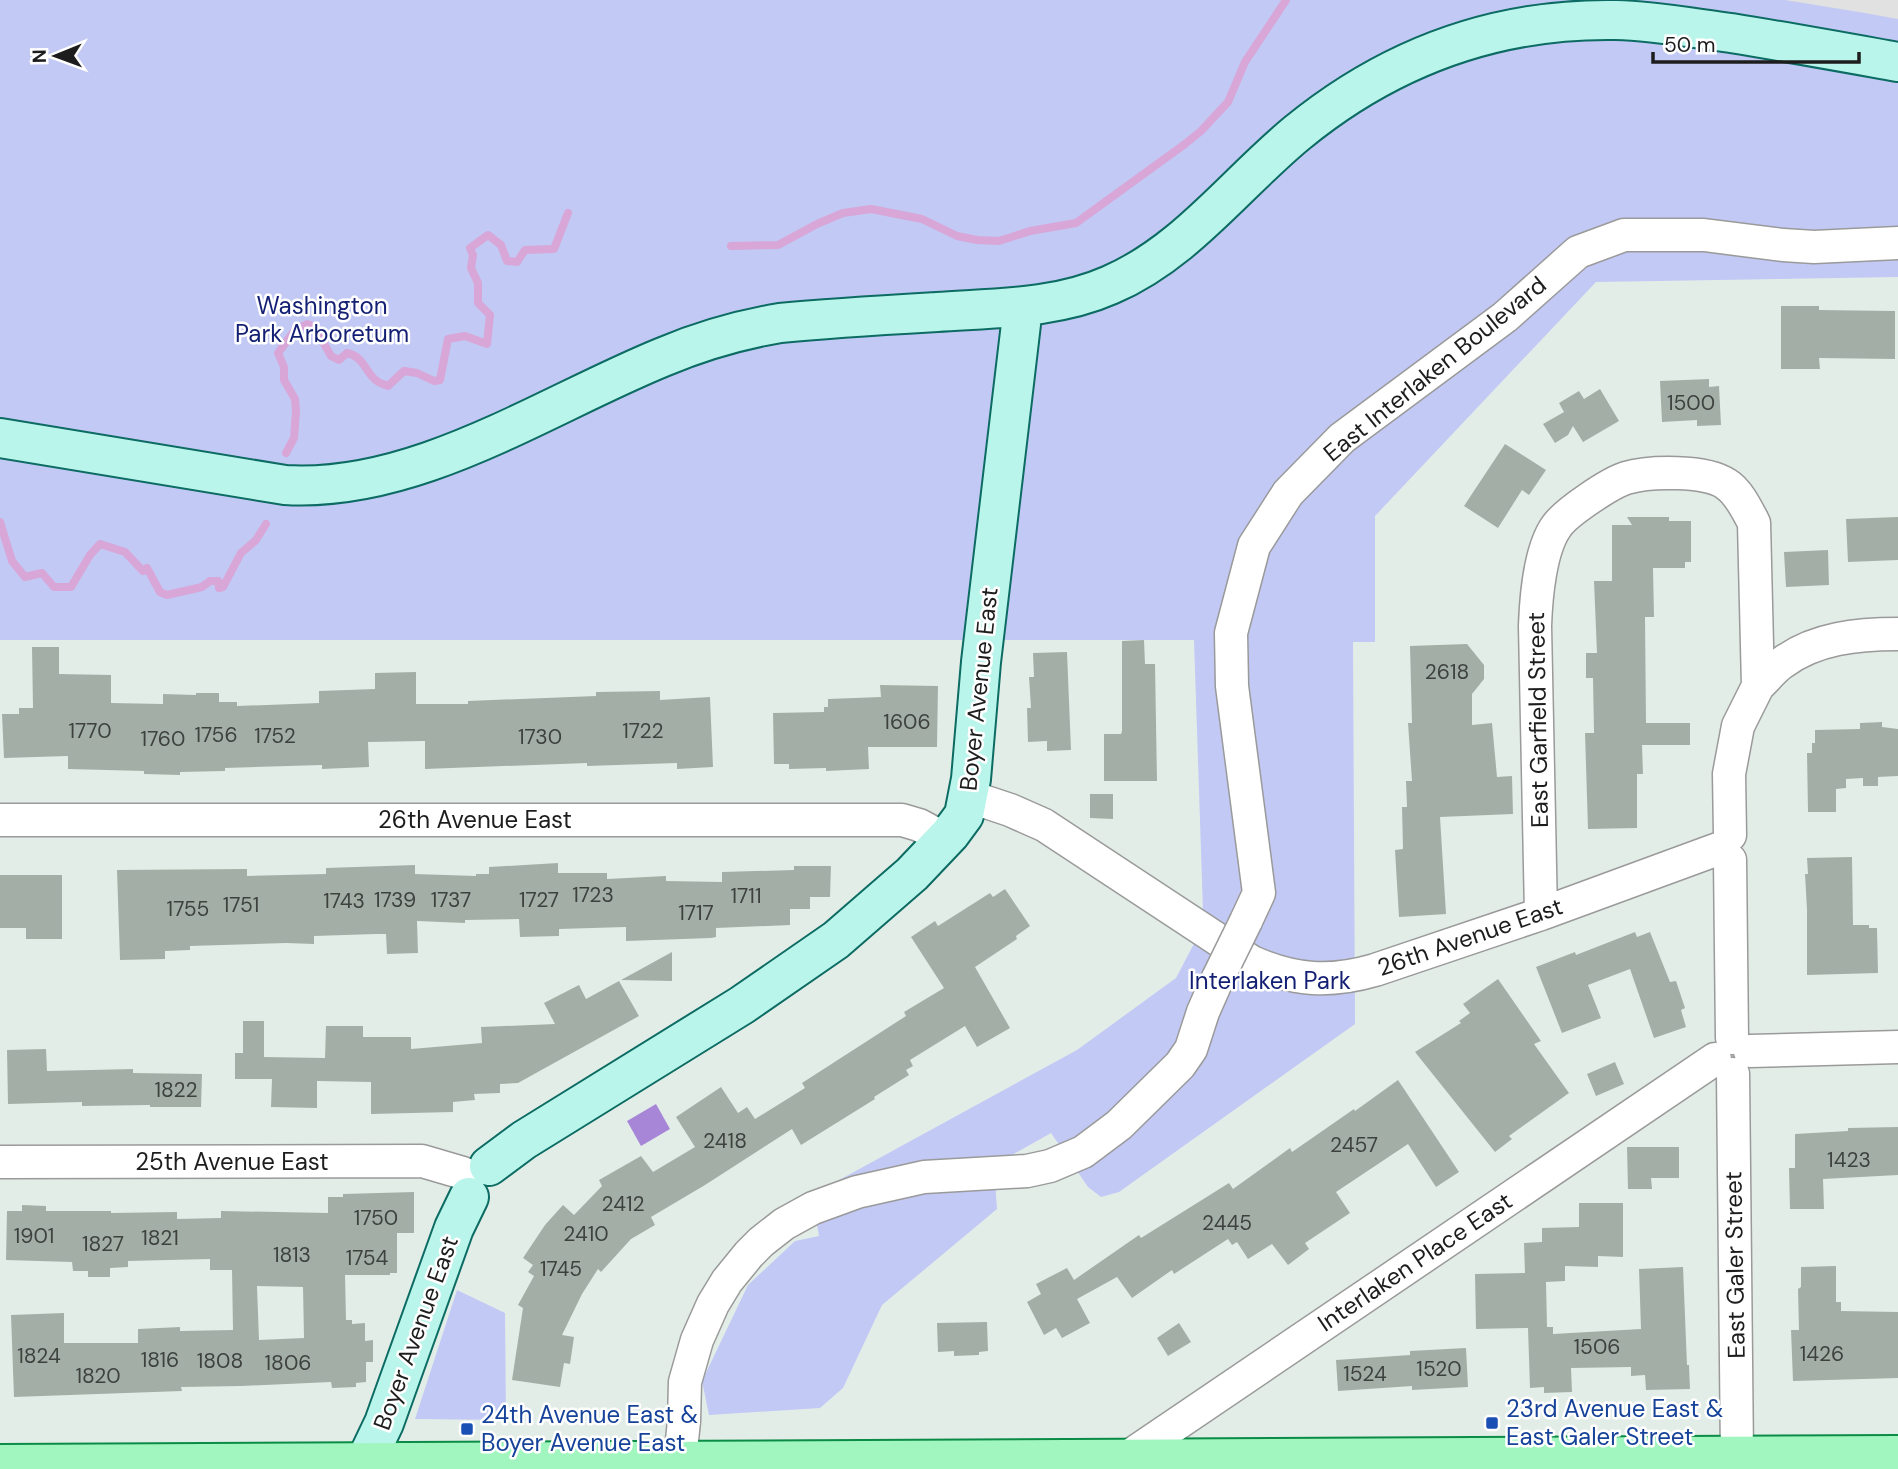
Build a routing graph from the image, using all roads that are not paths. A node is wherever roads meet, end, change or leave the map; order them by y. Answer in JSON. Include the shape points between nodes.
{"nodes":[{"id":1,"x":1898,"y":62,"type":"edge"},
{"id":2,"x":1898,"y":243,"type":"edge"},
{"id":3,"x":1023,"y":307,"type":"junction"},
{"id":4,"x":0,"y":438,"type":"edge"},
{"id":5,"x":1554,"y":528,"type":"joint"},
{"id":6,"x":1898,"y":635,"type":"edge"},
{"id":7,"x":1758,"y":686,"type":"junction"},
{"id":8,"x":968,"y":796,"type":"junction"},
{"id":9,"x":0,"y":820,"type":"edge"},
{"id":10,"x":945,"y":839,"type":"junction"},
{"id":11,"x":1726,"y":848,"type":"junction"},
{"id":12,"x":1541,"y":915,"type":"junction"},
{"id":13,"x":1898,"y":1047,"type":"edge"},
{"id":14,"x":1732,"y":1055,"type":"junction"},
{"id":15,"x":0,"y":1163,"type":"edge"},
{"id":16,"x":474,"y":1179,"type":"junction"},
{"id":17,"x":1898,"y":1455,"type":"edge"},
{"id":18,"x":1737,"y":1456,"type":"junction"},
{"id":19,"x":1667,"y":1463,"type":"edge"},
{"id":20,"x":0,"y":1464,"type":"edge"},
{"id":21,"x":1121,"y":1464,"type":"edge"},
{"id":22,"x":364,"y":1465,"type":"edge"},
{"id":23,"x":680,"y":1465,"type":"edge"}],
"edges":[{"from":1,"to":3,"type":"main road","via":[[1668,24],[1616,20],[1493,33],[1403,64],[1337,103],[1264,162],[1186,236],[1132,275],[1091,293]]},
{"from":2,"to":23,"type":"street","name":"East Interlaken Boulevard","bridge":true,"via":[[1814,247],[1704,234],[1624,235],[1578,252],[1505,317],[1342,439],[1288,493],[1254,546],[1231,633],[1232,686],[1259,893],[1180,1065],[1119,1125],[1083,1152],[1050,1166],[925,1177],[857,1192],[773,1231],[727,1281],[697,1340],[685,1382]]},
{"from":3,"to":4,"type":"main road","via":[[780,323],[742,330],[663,357],[475,444],[393,473],[333,485],[285,485]]},
{"from":3,"to":8,"type":"main road","name":"Boyer Avenue East"},
{"from":5,"to":7,"type":"street","name":"East Galer Street","via":[[1625,478],[1674,472],[1726,483],[1754,523]]},
{"from":5,"to":12,"type":"street","name":"East Garfield Street","via":[[1541,569],[1535,626]]},
{"from":6,"to":7,"type":"street","via":[[1826,641],[1781,663]]},
{"from":7,"to":11,"type":"street","name":"East Galer Street","via":[[1738,726],[1729,774]]},
{"from":8,"to":10,"type":"main road","name":"Boyer Avenue East","via":[[964,815]]},
{"from":8,"to":12,"type":"street","name":"26th Avenue East","via":[[1044,824],[1252,962],[1292,976],[1354,976]]},
{"from":9,"to":10,"type":"street","name":"26th Avenue East","via":[[902,820]]},
{"from":10,"to":16,"type":"main road","name":"Boyer Avenue East","via":[[836,940],[742,1005],[524,1140]]},
{"from":11,"to":12,"type":"street","name":"26th Avenue East"},
{"from":11,"to":14,"type":"street","name":"East Galer Street"},
{"from":13,"to":14,"type":"street"},
{"from":14,"to":18,"type":"street","name":"East Galer Street"},
{"from":14,"to":21,"type":"street","name":"Interlaken Place East"},
{"from":15,"to":16,"type":"street","name":"25th Avenue East","via":[[422,1161]]},
{"from":16,"to":22,"type":"main road","name":"Boyer Avenue East","via":[[384,1423]]},
{"from":17,"to":18,"type":"main road"},
{"from":18,"to":19,"type":"main road"},
{"from":19,"to":21,"type":"main road"},
{"from":20,"to":22,"type":"main road"},
{"from":21,"to":23,"type":"main road"},
{"from":22,"to":23,"type":"main road"}]}
